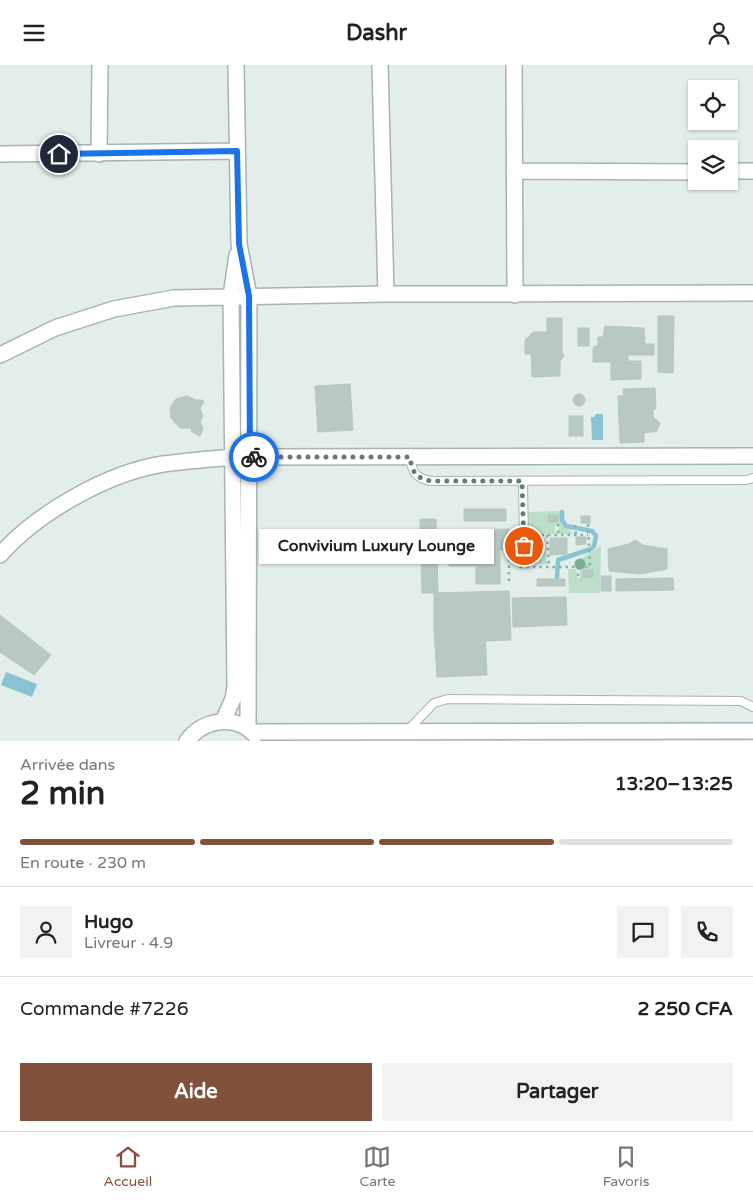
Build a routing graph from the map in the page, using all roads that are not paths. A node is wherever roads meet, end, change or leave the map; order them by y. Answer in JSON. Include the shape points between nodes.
{"nodes":[{"id":1,"x":100,"y":65,"type":"edge"},
{"id":2,"x":236,"y":65,"type":"edge"},
{"id":3,"x":380,"y":65,"type":"edge"},
{"id":4,"x":514,"y":65,"type":"edge"},
{"id":5,"x":237,"y":151,"type":"junction"},
{"id":6,"x":0,"y":154,"type":"edge"},
{"id":7,"x":99,"y":154,"type":"junction"},
{"id":8,"x":514,"y":171,"type":"junction"},
{"id":9,"x":738,"y":171,"type":"edge"},
{"id":10,"x":753,"y":171,"type":"edge"},
{"id":11,"x":688,"y":172,"type":"edge"},
{"id":12,"x":239,"y":244,"type":"junction"},
{"id":13,"x":753,"y":293,"type":"edge"},
{"id":14,"x":386,"y":294,"type":"junction"},
{"id":15,"x":515,"y":295,"type":"junction"},
{"id":16,"x":231,"y":296,"type":"junction"},
{"id":17,"x":249,"y":296,"type":"junction"},
{"id":18,"x":1,"y":351,"type":"edge"},
{"id":19,"x":753,"y":456,"type":"edge"},
{"id":20,"x":232,"y":457,"type":"junction"},
{"id":21,"x":250,"y":457,"type":"junction"},
{"id":22,"x":410,"y":457,"type":"junction"},
{"id":23,"x":753,"y":478,"type":"edge"},
{"id":24,"x":522,"y":481,"type":"junction"},
{"id":25,"x":522,"y":548,"type":"road end"},
{"id":26,"x":0,"y":555,"type":"edge"},
{"id":27,"x":753,"y":707,"type":"edge"},
{"id":28,"x":223,"y":721,"type":"junction"},
{"id":29,"x":753,"y":731,"type":"edge"},
{"id":30,"x":406,"y":732,"type":"junction"},
{"id":31,"x":254,"y":734,"type":"edge"},
{"id":32,"x":187,"y":741,"type":"edge"}],
"edges":[{"from":1,"to":7,"type":"street"},
{"from":2,"to":5,"type":"street"},
{"from":3,"to":14,"type":"street"},
{"from":4,"to":8,"type":"street"},
{"from":5,"to":7,"type":"street"},
{"from":5,"to":12,"type":"street"},
{"from":6,"to":7,"type":"street"},
{"from":8,"to":11,"type":"street"},
{"from":8,"to":15,"type":"street"},
{"from":9,"to":10,"type":"street"},
{"from":12,"to":16,"type":"street"},
{"from":12,"to":17,"type":"street"},
{"from":13,"to":15,"type":"street"},
{"from":14,"to":15,"type":"street"},
{"from":14,"to":17,"type":"street"},
{"from":16,"to":17,"type":"street"},
{"from":16,"to":18,"type":"street","via":[[174,298],[114,309],[55,328]]},
{"from":16,"to":20,"type":"street"},
{"from":17,"to":21,"type":"street"},
{"from":19,"to":22,"type":"street"},
{"from":20,"to":21,"type":"street"},
{"from":20,"to":26,"type":"street","via":[[161,465],[105,481],[48,514]]},
{"from":20,"to":28,"type":"street","via":[[235,687]]},
{"from":21,"to":22,"type":"street"},
{"from":21,"to":31,"type":"street"},
{"from":22,"to":24,"type":"lane","via":[[412,470],[419,478],[431,481]]},
{"from":23,"to":24,"type":"lane"},
{"from":24,"to":25,"type":"lane"},
{"from":27,"to":30,"type":"lane","via":[[741,701],[441,700],[434,703]]},
{"from":28,"to":31,"type":"street","via":[[236,723]]},
{"from":28,"to":32,"type":"street","via":[[200,727]]},
{"from":29,"to":30,"type":"street"},
{"from":30,"to":31,"type":"street"}]}
